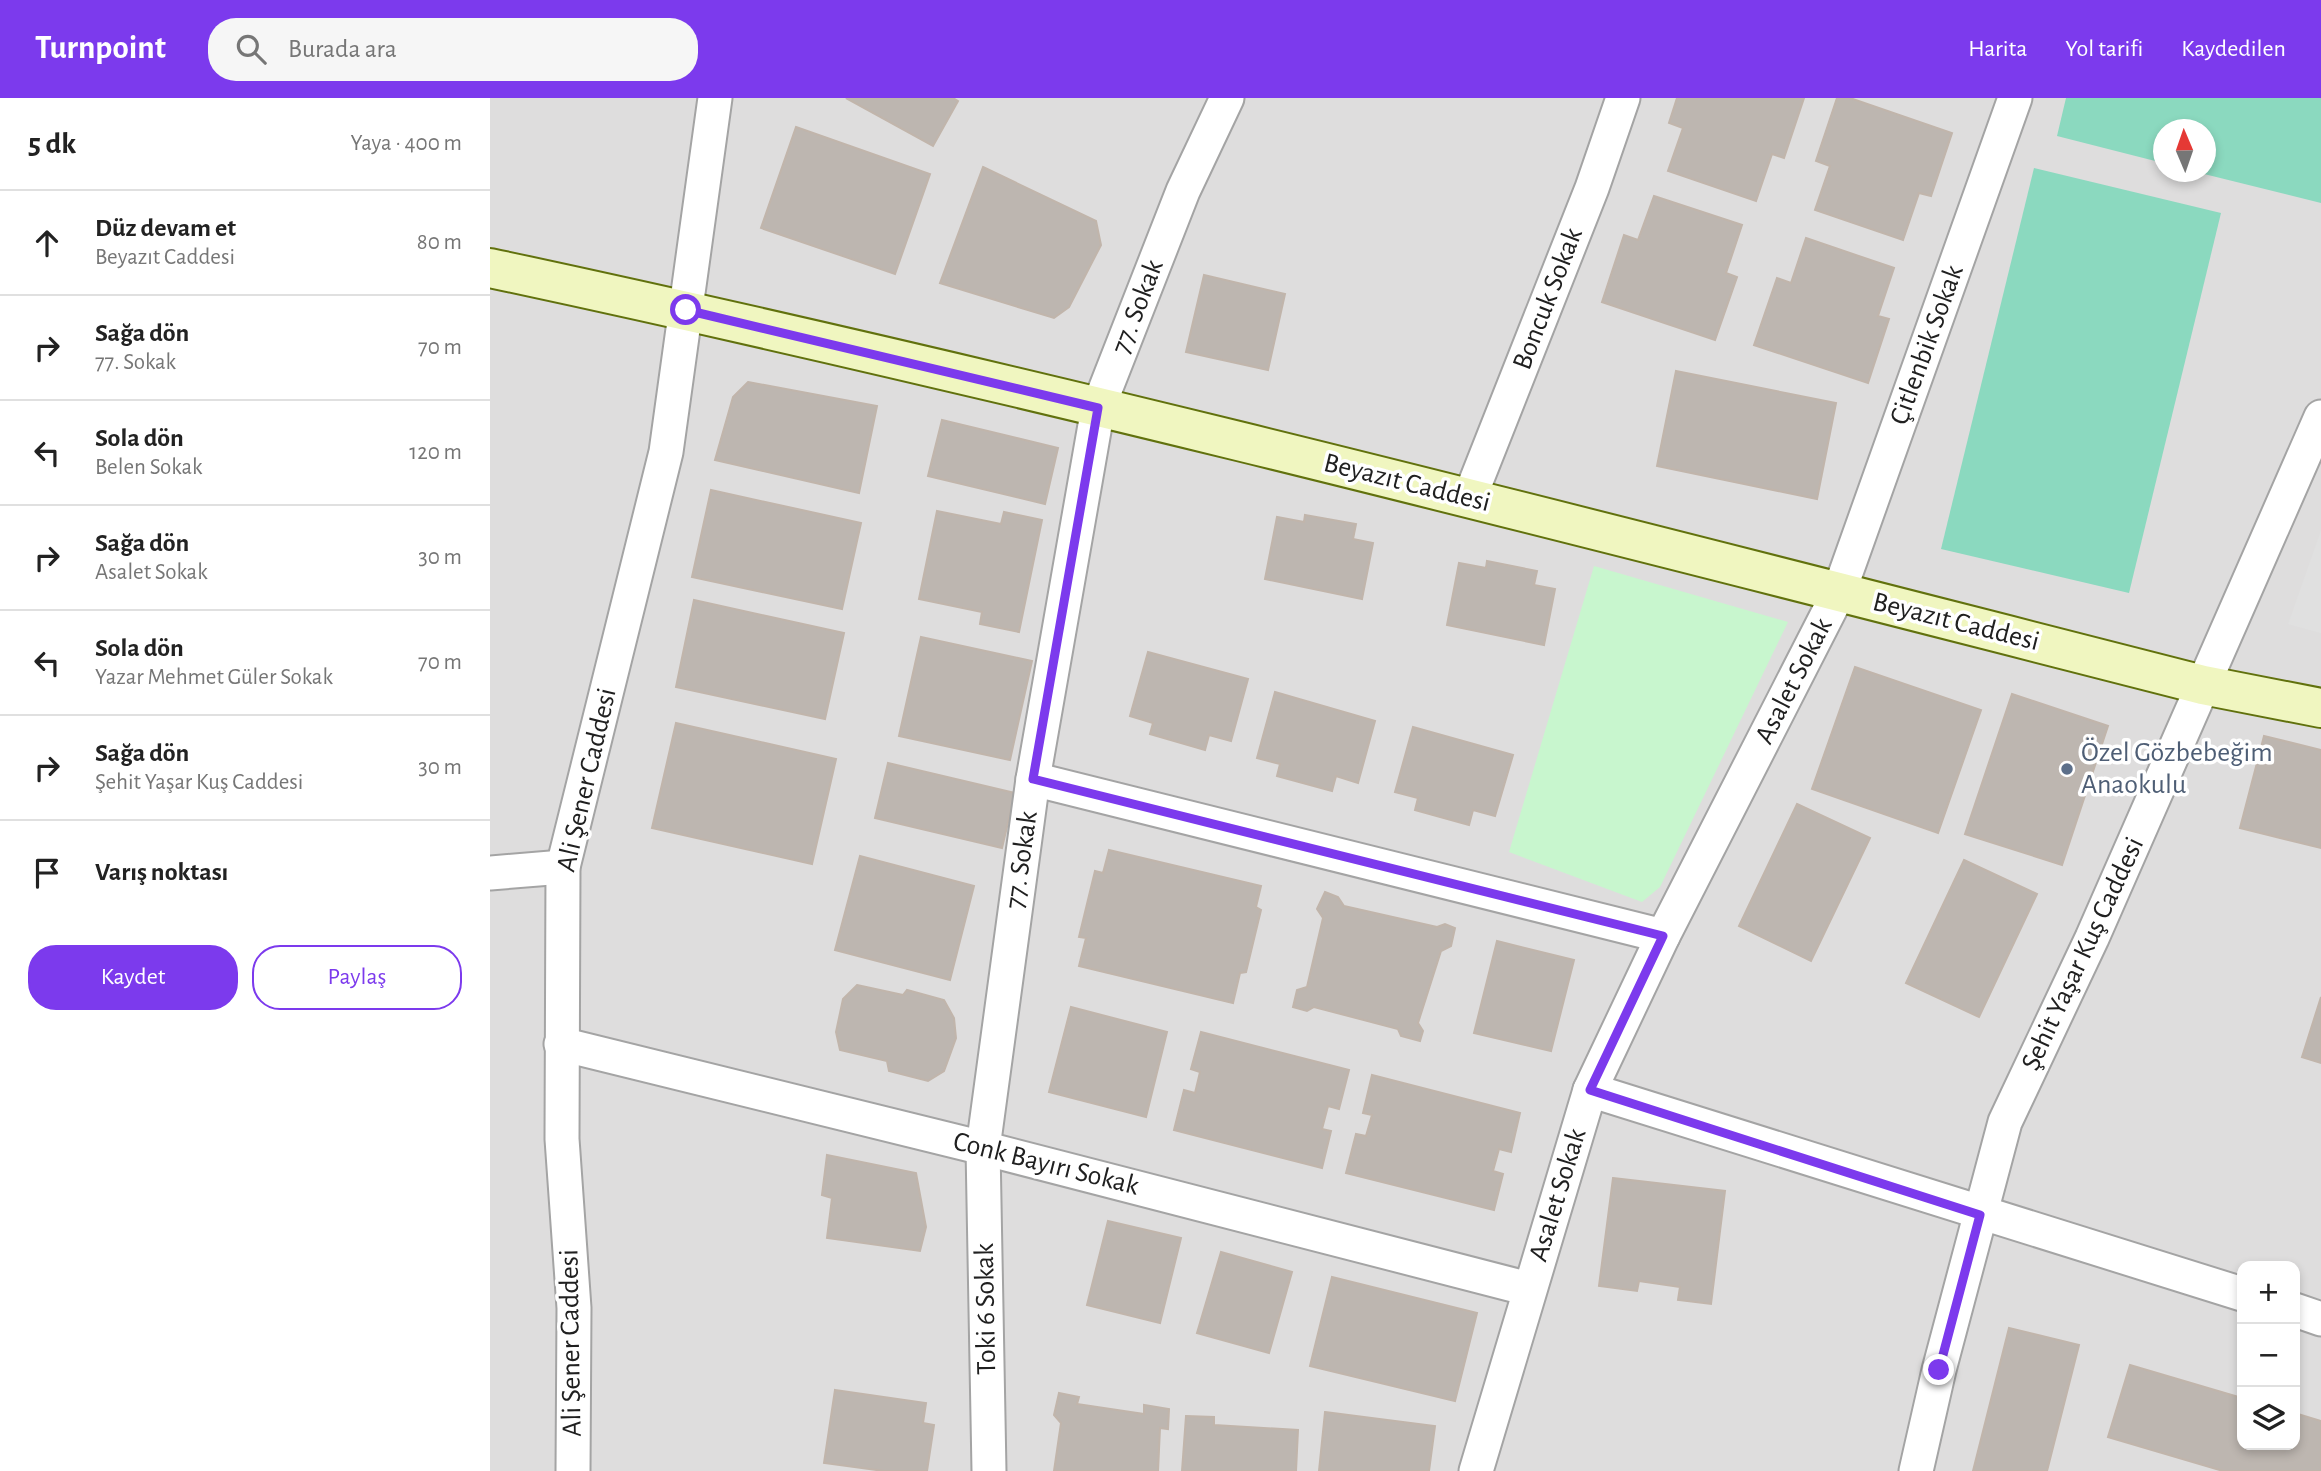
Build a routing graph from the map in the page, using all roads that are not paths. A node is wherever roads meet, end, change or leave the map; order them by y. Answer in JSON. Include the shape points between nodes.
{"nodes":[{"id":1,"x":715,"y":98,"type":"edge"},
{"id":2,"x":1227,"y":98,"type":"edge"},
{"id":3,"x":1623,"y":98,"type":"edge"},
{"id":4,"x":2015,"y":98,"type":"edge"},
{"id":5,"x":490,"y":268,"type":"edge"},
{"id":6,"x":686,"y":310,"type":"junction"},
{"id":7,"x":1098,"y":408,"type":"junction"},
{"id":8,"x":2321,"y":417,"type":"edge"},
{"id":9,"x":1469,"y":499,"type":"junction"},
{"id":10,"x":1839,"y":592,"type":"junction"},
{"id":11,"x":2203,"y":685,"type":"junction"},
{"id":12,"x":2321,"y":708,"type":"edge"},
{"id":13,"x":1033,"y":779,"type":"junction"},
{"id":14,"x":563,"y":867,"type":"junction"},
{"id":15,"x":490,"y":873,"type":"edge"},
{"id":16,"x":1663,"y":936,"type":"junction"},
{"id":17,"x":561,"y":1044,"type":"junction"},
{"id":18,"x":1590,"y":1090,"type":"junction"},
{"id":19,"x":983,"y":1148,"type":"junction"},
{"id":20,"x":1980,"y":1215,"type":"junction"},
{"id":21,"x":1529,"y":1289,"type":"junction"},
{"id":22,"x":2237,"y":1292,"type":"edge"},
{"id":23,"x":2300,"y":1312,"type":"edge"},
{"id":24,"x":2321,"y":1319,"type":"edge"},
{"id":25,"x":573,"y":1471,"type":"edge"},
{"id":26,"x":989,"y":1471,"type":"edge"},
{"id":27,"x":1476,"y":1471,"type":"edge"},
{"id":28,"x":1916,"y":1471,"type":"edge"}],
"edges":[{"from":1,"to":6,"type":"street","name":"Ali Şener Caddesi"},
{"from":2,"to":7,"type":"street","name":"77. Sokak","via":[[1183,191]]},
{"from":3,"to":9,"type":"street","name":"Boncuk Sokak"},
{"from":4,"to":10,"type":"street","name":"Çitlenbik Sokak"},
{"from":5,"to":6,"type":"street","name":"Beyazıt Caddesi"},
{"from":6,"to":7,"type":"street","name":"Beyazıt Caddesi"},
{"from":6,"to":14,"type":"street","name":"Ali Şener Caddesi","via":[[666,452]]},
{"from":7,"to":9,"type":"street","name":"Beyazıt Caddesi"},
{"from":7,"to":13,"type":"street","name":"77. Sokak"},
{"from":8,"to":11,"type":"street","name":"Şehit Yaşar Kuş Caddesi"},
{"from":9,"to":10,"type":"street","name":"Beyazıt Caddesi"},
{"from":10,"to":11,"type":"street","name":"Beyazıt Caddesi"},
{"from":10,"to":16,"type":"street","name":"Asalet Sokak"},
{"from":11,"to":12,"type":"street","name":"Beyazıt Caddesi"},
{"from":11,"to":20,"type":"street","name":"Şehit Yaşar Kuş Caddesi","via":[[2005,1122]]},
{"from":13,"to":16,"type":"street"},
{"from":13,"to":19,"type":"street","name":"77. Sokak"},
{"from":14,"to":15,"type":"street"},
{"from":14,"to":17,"type":"street","name":"Ali Şener Caddesi"},
{"from":16,"to":18,"type":"street","name":"Asalet Sokak"},
{"from":17,"to":19,"type":"street","name":"Conk Bayırı Sokak"},
{"from":17,"to":25,"type":"street","name":"Ali Şener Caddesi","via":[[562,1139],[574,1308]]},
{"from":18,"to":20,"type":"street"},
{"from":18,"to":21,"type":"street","name":"Asalet Sokak"},
{"from":19,"to":21,"type":"street","name":"Conk Bayırı Sokak"},
{"from":19,"to":26,"type":"street","name":"Toki 6 Sokak"},
{"from":20,"to":22,"type":"street"},
{"from":20,"to":28,"type":"street","name":"Şehit Yaşar Kuş Caddesi"},
{"from":21,"to":27,"type":"street","name":"Asalet Sokak"},
{"from":23,"to":24,"type":"street"}]}
